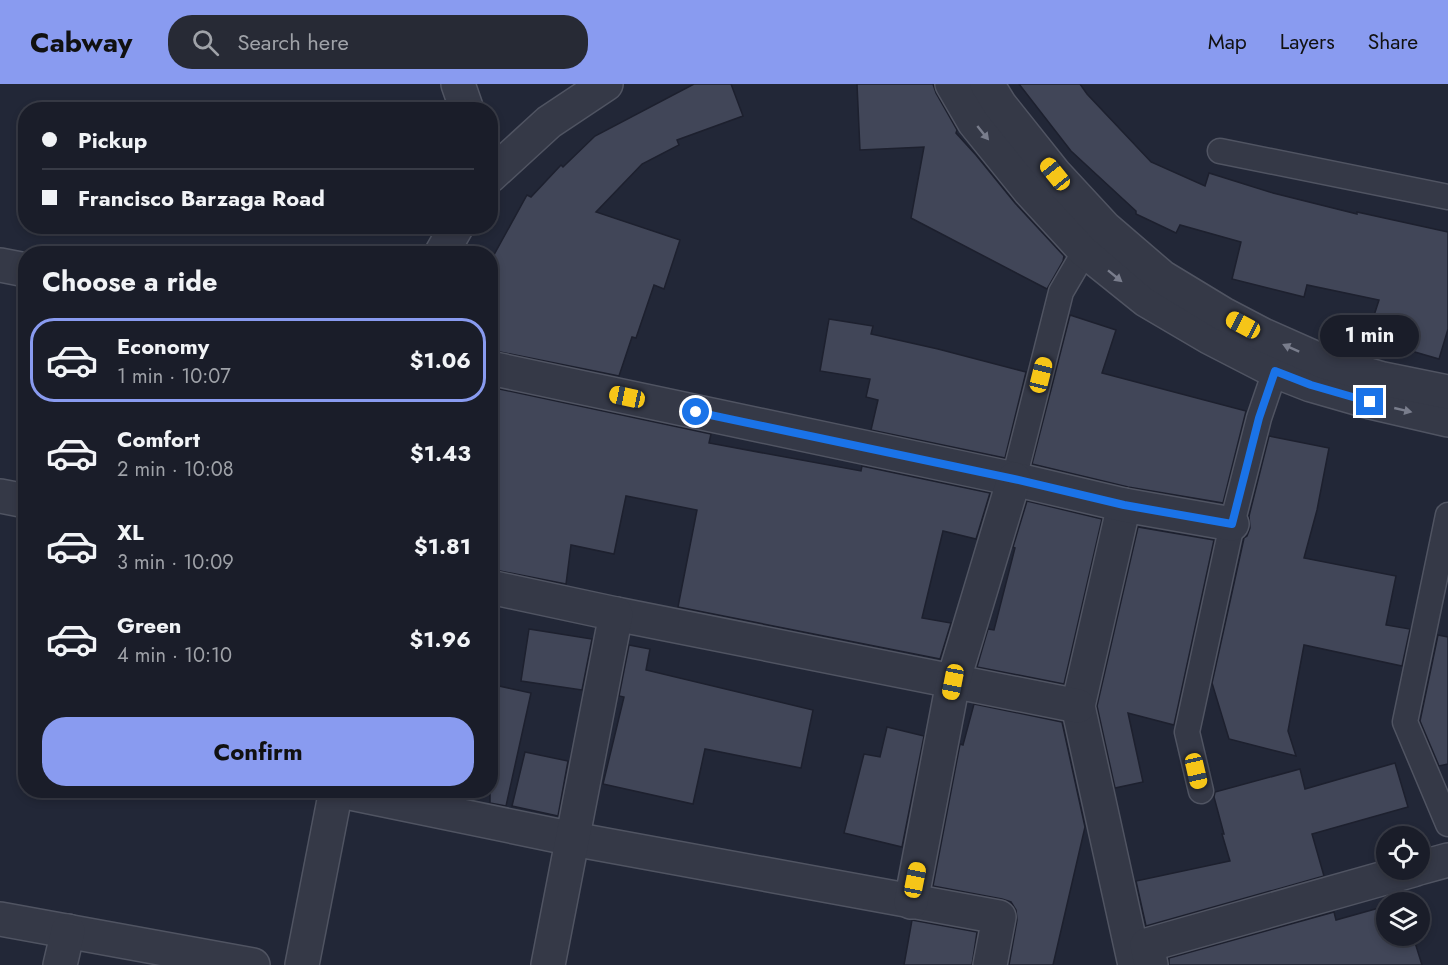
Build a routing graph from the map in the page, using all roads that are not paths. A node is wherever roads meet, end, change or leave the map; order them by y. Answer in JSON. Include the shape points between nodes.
{"nodes":[{"id":1,"x":458,"y":84,"type":"edge"},
{"id":2,"x":606,"y":84,"type":"edge"},
{"id":3,"x":952,"y":84,"type":"edge"},
{"id":4,"x":987,"y":84,"type":"edge"},
{"id":5,"x":464,"y":102,"type":"edge"},
{"id":6,"x":1220,"y":151,"type":"dead end"},
{"id":7,"x":498,"y":169,"type":"edge"},
{"id":8,"x":1448,"y":197,"type":"edge"},
{"id":9,"x":1095,"y":240,"type":"junction"},
{"id":10,"x":0,"y":265,"type":"edge"},
{"id":11,"x":18,"y":268,"type":"edge"},
{"id":12,"x":498,"y":370,"type":"edge"},
{"id":13,"x":1275,"y":371,"type":"junction"},
{"id":14,"x":1448,"y":392,"type":"edge"},
{"id":15,"x":1448,"y":420,"type":"edge"},
{"id":16,"x":1014,"y":479,"type":"junction"},
{"id":17,"x":0,"y":496,"type":"edge"},
{"id":18,"x":18,"y":499,"type":"edge"},
{"id":19,"x":1124,"y":505,"type":"junction"},
{"id":20,"x":1448,"y":515,"type":"edge"},
{"id":21,"x":1232,"y":524,"type":"junction"},
{"id":22,"x":498,"y":589,"type":"edge"},
{"id":23,"x":616,"y":614,"type":"junction"},
{"id":24,"x":953,"y":682,"type":"junction"},
{"id":25,"x":1077,"y":706,"type":"junction"},
{"id":26,"x":1201,"y":791,"type":"dead end"},
{"id":27,"x":334,"y":798,"type":"edge"},
{"id":28,"x":375,"y":798,"type":"edge"},
{"id":29,"x":1448,"y":824,"type":"edge"},
{"id":30,"x":573,"y":839,"type":"junction"},
{"id":31,"x":1448,"y":860,"type":"edge"},
{"id":32,"x":1430,"y":865,"type":"edge"},
{"id":33,"x":1378,"y":880,"type":"edge"},
{"id":34,"x":911,"y":902,"type":"junction"},
{"id":35,"x":0,"y":919,"type":"edge"},
{"id":36,"x":68,"y":931,"type":"junction"},
{"id":37,"x":60,"y":965,"type":"edge"},
{"id":38,"x":253,"y":965,"type":"edge"},
{"id":39,"x":302,"y":965,"type":"edge"},
{"id":40,"x":548,"y":965,"type":"edge"},
{"id":41,"x":990,"y":965,"type":"edge"},
{"id":42,"x":1135,"y":965,"type":"edge"},
{"id":43,"x":1151,"y":965,"type":"edge"}],
"edges":[{"from":1,"to":5,"type":"street"},
{"from":2,"to":7,"type":"street","via":[[549,122]]},
{"from":3,"to":9,"type":"street","one_way":true,"via":[[974,122],[1029,190]]},
{"from":4,"to":9,"type":"street","via":[[1055,174]]},
{"from":6,"to":8,"type":"lane"},
{"from":9,"to":13,"type":"street","one_way":true,"via":[[1146,300]]},
{"from":14,"to":9,"type":"street","one_way":true,"via":[[1324,362],[1223,314]]},
{"from":9,"to":16,"type":"lane","via":[[1061,292]]},
{"from":10,"to":11,"type":"street"},
{"from":12,"to":16,"type":"street"},
{"from":13,"to":15,"type":"street","one_way":true,"via":[[1370,402]]},
{"from":13,"to":21,"type":"lane"},
{"from":16,"to":19,"type":"street"},
{"from":16,"to":24,"type":"street"},
{"from":17,"to":18,"type":"street"},
{"from":19,"to":21,"type":"street"},
{"from":19,"to":25,"type":"street"},
{"from":20,"to":29,"type":"lane","via":[[1405,722]]},
{"from":21,"to":26,"type":"lane","via":[[1187,732]]},
{"from":22,"to":23,"type":"street"},
{"from":23,"to":24,"type":"street"},
{"from":23,"to":30,"type":"street"},
{"from":24,"to":25,"type":"street"},
{"from":24,"to":34,"type":"street"},
{"from":25,"to":42,"type":"street"},
{"from":27,"to":39,"type":"street"},
{"from":28,"to":30,"type":"street"},
{"from":30,"to":34,"type":"street"},
{"from":30,"to":40,"type":"street"},
{"from":31,"to":32,"type":"street"},
{"from":33,"to":43,"type":"street","via":[[1147,945]]},
{"from":34,"to":41,"type":"street","via":[[999,917]]},
{"from":35,"to":36,"type":"street"},
{"from":36,"to":37,"type":"street"},
{"from":36,"to":38,"type":"street"}]}
